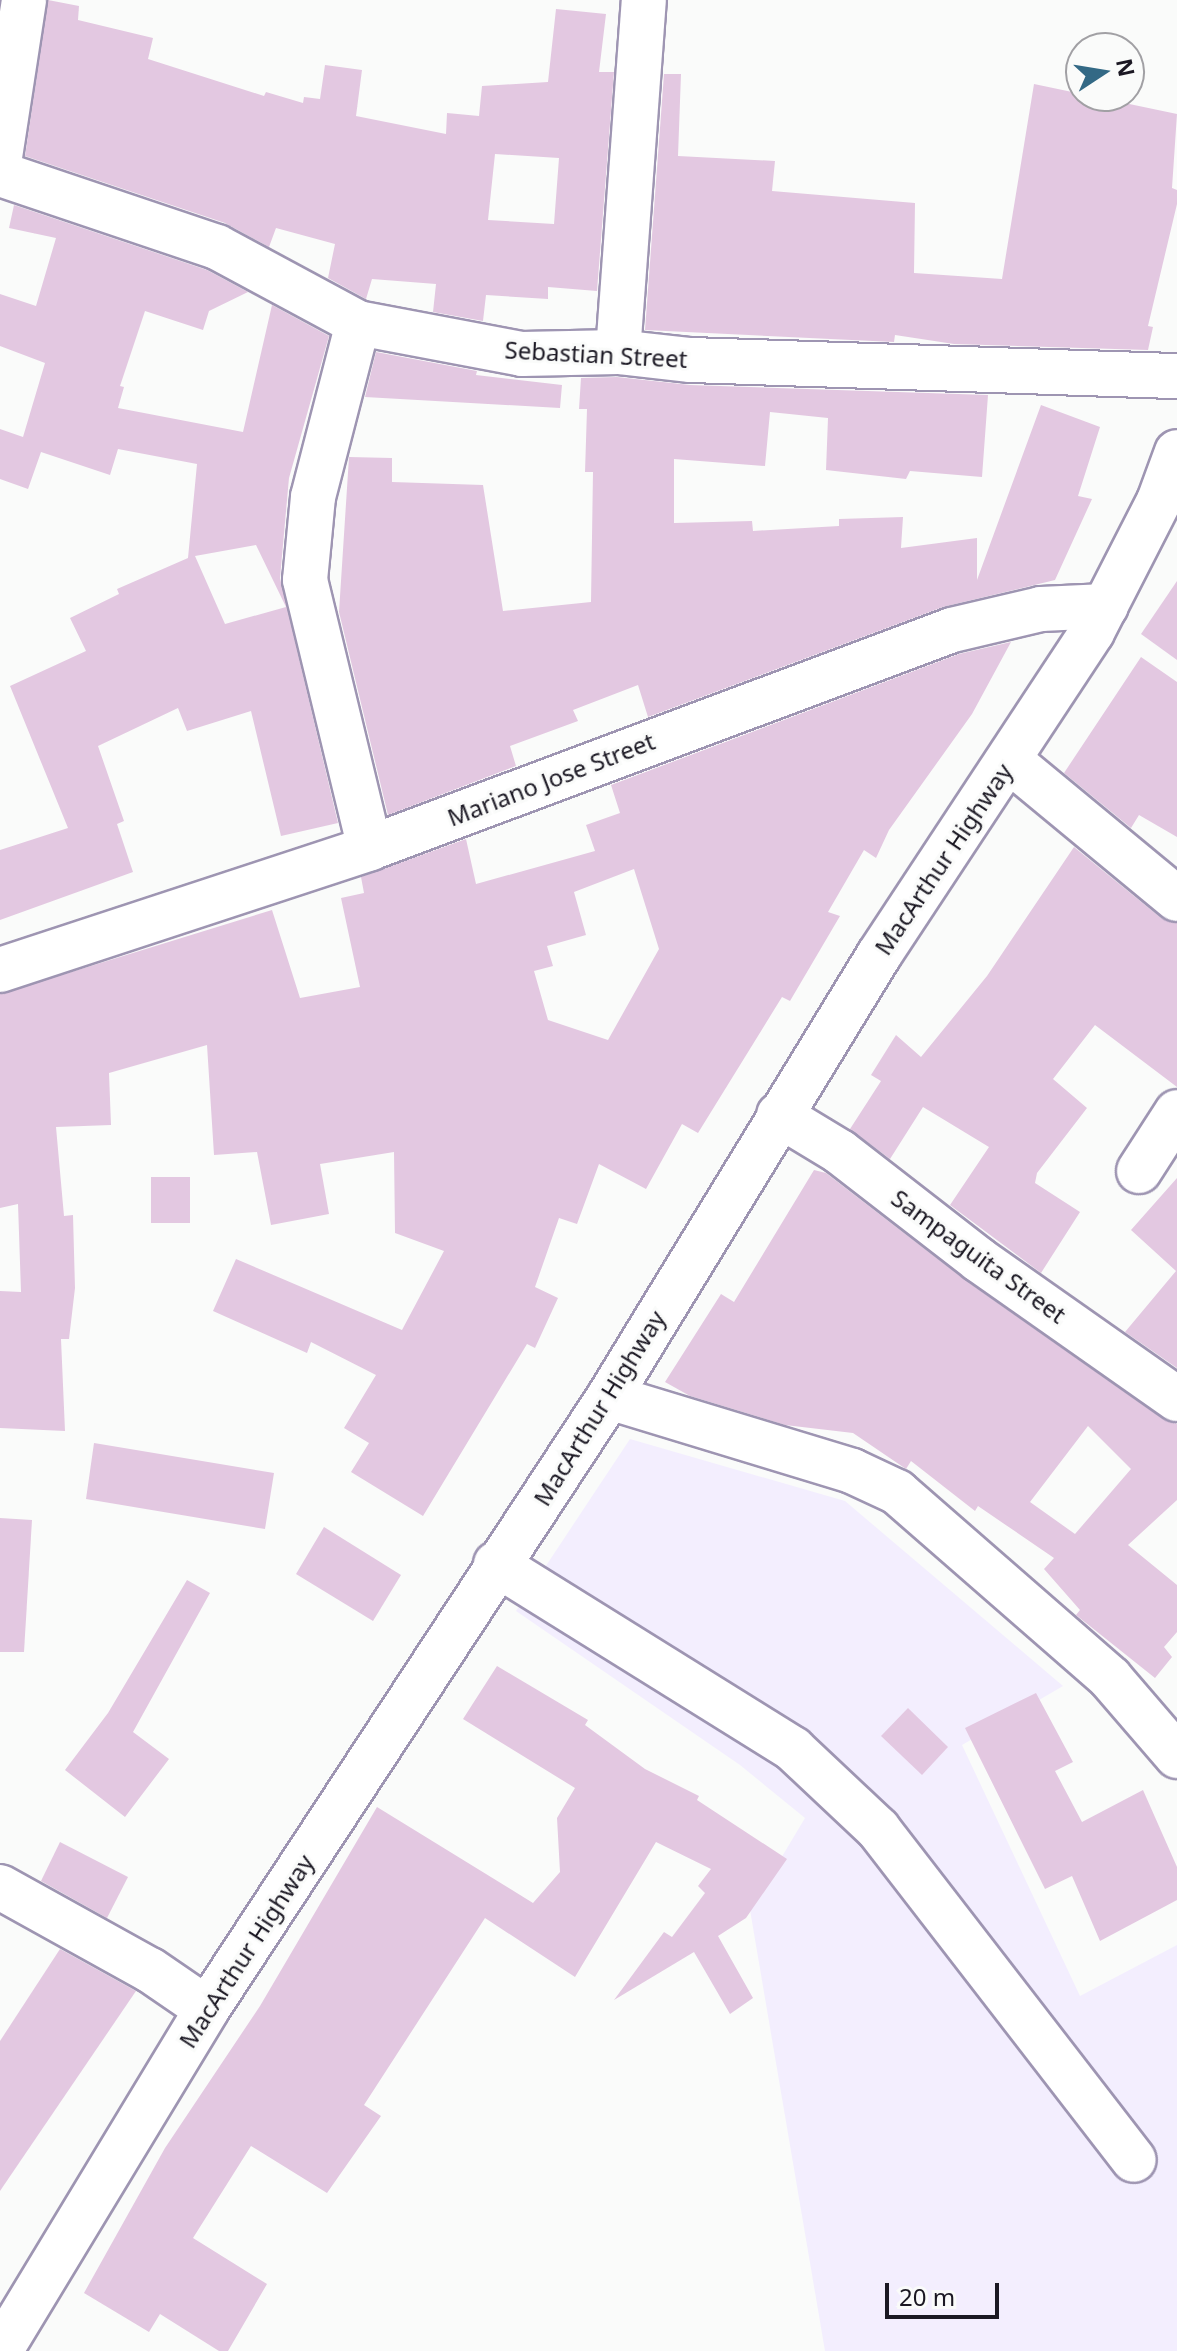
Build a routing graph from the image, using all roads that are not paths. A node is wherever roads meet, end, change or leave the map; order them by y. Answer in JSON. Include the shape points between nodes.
{"nodes":[{"id":1,"x":24,"y":0,"type":"edge"},
{"id":2,"x":644,"y":0,"type":"edge"},
{"id":3,"x":0,"y":157,"type":"edge"},
{"id":4,"x":0,"y":174,"type":"edge"},
{"id":5,"x":358,"y":323,"type":"junction"},
{"id":6,"x":618,"y":352,"type":"junction"},
{"id":7,"x":1177,"y":376,"type":"edge"},
{"id":8,"x":1177,"y":452,"type":"edge"},
{"id":9,"x":1106,"y":606,"type":"junction"},
{"id":10,"x":1009,"y":760,"type":"junction"},
{"id":11,"x":370,"y":848,"type":"junction"},
{"id":12,"x":1177,"y":899,"type":"edge"},
{"id":13,"x":0,"y":970,"type":"edge"},
{"id":14,"x":1177,"y":1112,"type":"edge"},
{"id":15,"x":779,"y":1115,"type":"junction"},
{"id":16,"x":1139,"y":1171,"type":"dead end"},
{"id":17,"x":609,"y":1397,"type":"junction"},
{"id":18,"x":1177,"y":1399,"type":"edge"},
{"id":19,"x":496,"y":1564,"type":"junction"},
{"id":20,"x":1177,"y":1756,"type":"edge"},
{"id":21,"x":0,"y":1887,"type":"edge"},
{"id":22,"x":207,"y":2009,"type":"junction"},
{"id":23,"x":1134,"y":2160,"type":"dead end"},
{"id":24,"x":0,"y":2351,"type":"edge"}],
"edges":[{"from":1,"to":3,"type":"main road"},
{"from":2,"to":6,"type":"main road"},
{"from":4,"to":5,"type":"main road","name":"Sebastian Street","via":[[217,247]]},
{"from":5,"to":6,"type":"main road","name":"Sebastian Street","via":[[522,354]]},
{"from":5,"to":11,"type":"main road","via":[[313,497],[305,580]]},
{"from":6,"to":7,"type":"main road","name":"Sebastian Street","via":[[691,360]]},
{"from":8,"to":9,"type":"main road","name":"MacArthur Highway","via":[[1159,501]]},
{"from":9,"to":10,"type":"main road","name":"MacArthur Highway"},
{"from":9,"to":11,"type":"main road","name":"Mariano Jose Street","via":[[1041,609],[952,630]]},
{"from":10,"to":12,"type":"main road"},
{"from":10,"to":15,"type":"main road","name":"MacArthur Highway"},
{"from":11,"to":13,"type":"main road","name":"Mariano Jose Street"},
{"from":14,"to":16,"type":"main road"},
{"from":15,"to":17,"type":"main road","name":"MacArthur Highway"},
{"from":15,"to":18,"type":"main road","name":"Sampaguita Street","via":[[840,1152],[979,1260]]},
{"from":17,"to":19,"type":"main road","name":"MacArthur Highway"},
{"from":17,"to":20,"type":"main road","via":[[852,1471],[897,1492],[1110,1678]]},
{"from":19,"to":22,"type":"main road","name":"MacArthur Highway"},
{"from":19,"to":23,"type":"main road","via":[[793,1749],[878,1829]]},
{"from":21,"to":22,"type":"main road","via":[[150,1970]]},
{"from":22,"to":24,"type":"main road","name":"MacArthur Highway"}]}
